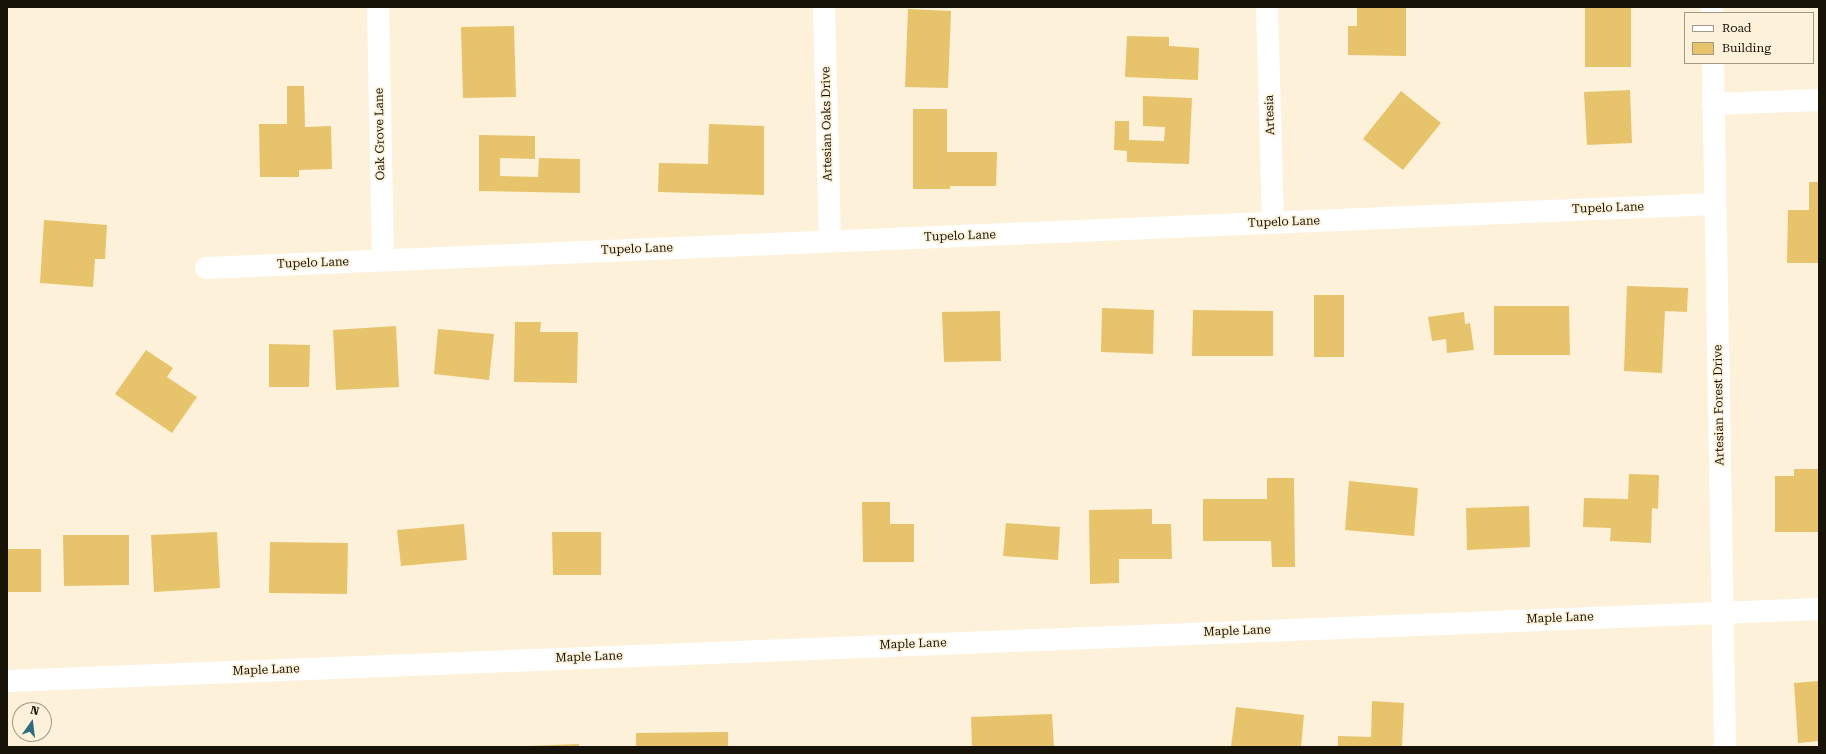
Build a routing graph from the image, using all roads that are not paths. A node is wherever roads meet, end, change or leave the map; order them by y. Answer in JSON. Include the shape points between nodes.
{"nodes":[{"id":1,"x":378,"y":7,"type":"edge"},
{"id":2,"x":824,"y":7,"type":"edge"},
{"id":3,"x":1267,"y":7,"type":"edge"},
{"id":4,"x":1712,"y":64,"type":"edge"},
{"id":5,"x":1819,"y":100,"type":"edge"},
{"id":6,"x":1713,"y":104,"type":"junction"},
{"id":7,"x":1715,"y":204,"type":"junction"},
{"id":8,"x":1273,"y":222,"type":"junction"},
{"id":9,"x":830,"y":241,"type":"junction"},
{"id":10,"x":383,"y":260,"type":"junction"},
{"id":11,"x":206,"y":268,"type":"dead end"},
{"id":12,"x":1819,"y":609,"type":"edge"},
{"id":13,"x":1722,"y":611,"type":"junction"},
{"id":14,"x":7,"y":681,"type":"edge"},
{"id":15,"x":1724,"y":747,"type":"edge"}],
"edges":[{"from":1,"to":10,"type":"street","name":"Oak Grove Lane"},
{"from":2,"to":9,"type":"street","name":"Artesian Oaks Drive"},
{"from":3,"to":8,"type":"street","name":"Artesia"},
{"from":4,"to":6,"type":"street","name":"Artesian Forest Drive"},
{"from":5,"to":6,"type":"street"},
{"from":6,"to":7,"type":"street","name":"Artesian Forest Drive"},
{"from":7,"to":8,"type":"street","name":"Tupelo Lane"},
{"from":7,"to":13,"type":"street","name":"Artesian Forest Drive"},
{"from":8,"to":9,"type":"street","name":"Tupelo Lane"},
{"from":9,"to":10,"type":"street","name":"Tupelo Lane"},
{"from":10,"to":11,"type":"street","name":"Tupelo Lane"},
{"from":12,"to":13,"type":"street","name":"Maple Lane"},
{"from":13,"to":14,"type":"street","name":"Maple Lane"},
{"from":13,"to":15,"type":"street","name":"Artesian Forest Drive"}]}
